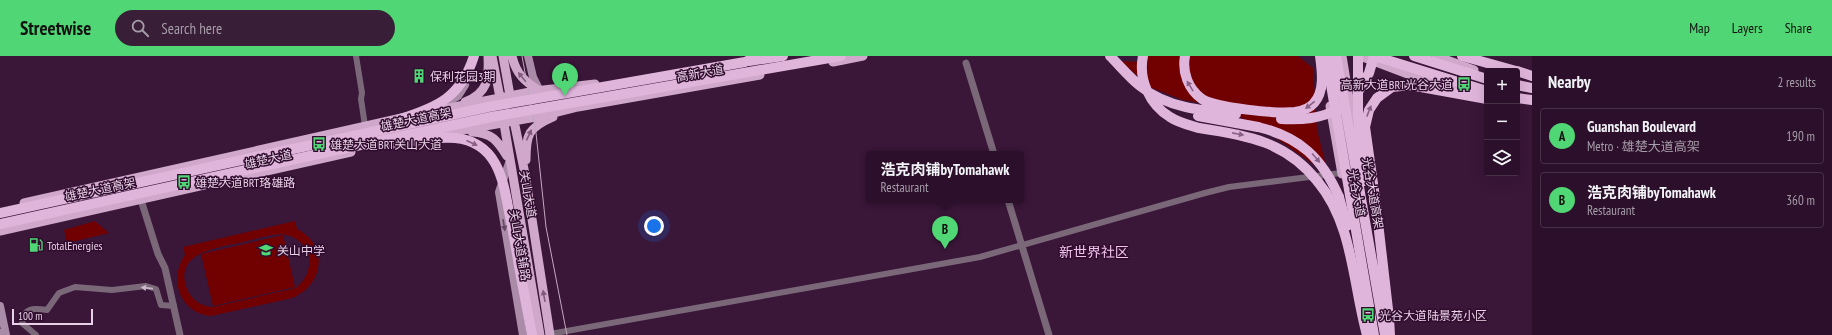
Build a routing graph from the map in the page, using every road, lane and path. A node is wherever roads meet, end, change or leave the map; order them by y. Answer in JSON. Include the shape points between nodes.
{"nodes":[{"id":1,"x":356,"y":56,"type":"edge"},
{"id":2,"x":473,"y":56,"type":"edge"},
{"id":3,"x":488,"y":56,"type":"edge"},
{"id":4,"x":492,"y":56,"type":"edge"},
{"id":5,"x":503,"y":56,"type":"edge"},
{"id":6,"x":512,"y":56,"type":"edge"},
{"id":7,"x":528,"y":56,"type":"edge"},
{"id":8,"x":756,"y":56,"type":"edge"},
{"id":9,"x":759,"y":56,"type":"edge"},
{"id":10,"x":783,"y":56,"type":"edge"},
{"id":11,"x":841,"y":56,"type":"edge"},
{"id":12,"x":863,"y":56,"type":"edge"},
{"id":13,"x":1110,"y":56,"type":"edge"},
{"id":14,"x":1143,"y":56,"type":"edge"},
{"id":15,"x":1185,"y":56,"type":"edge"},
{"id":16,"x":1320,"y":56,"type":"edge"},
{"id":17,"x":1326,"y":56,"type":"edge"},
{"id":18,"x":1336,"y":56,"type":"edge"},
{"id":19,"x":1342,"y":56,"type":"edge"},
{"id":20,"x":1359,"y":56,"type":"edge"},
{"id":21,"x":1365,"y":56,"type":"edge"},
{"id":22,"x":1374,"y":56,"type":"edge"},
{"id":23,"x":1414,"y":56,"type":"edge"},
{"id":24,"x":1436,"y":56,"type":"edge"},
{"id":25,"x":1462,"y":56,"type":"edge"},
{"id":26,"x":745,"y":62,"type":"junction"},
{"id":27,"x":966,"y":63,"type":"dead end"},
{"id":28,"x":1505,"y":68,"type":"edge"},
{"id":29,"x":1414,"y":69,"type":"junction"},
{"id":30,"x":1520,"y":72,"type":"edge"},
{"id":31,"x":1484,"y":73,"type":"edge"},
{"id":32,"x":1532,"y":76,"type":"edge"},
{"id":33,"x":1484,"y":77,"type":"edge"},
{"id":34,"x":1520,"y":81,"type":"edge"},
{"id":35,"x":1532,"y":83,"type":"edge"},
{"id":36,"x":1140,"y":86,"type":"junction"},
{"id":37,"x":1520,"y":86,"type":"edge"},
{"id":38,"x":1532,"y":88,"type":"edge"},
{"id":39,"x":1484,"y":90,"type":"edge"},
{"id":40,"x":538,"y":91,"type":"junction"},
{"id":41,"x":1484,"y":93,"type":"edge"},
{"id":42,"x":510,"y":96,"type":"junction"},
{"id":43,"x":1484,"y":98,"type":"edge"},
{"id":44,"x":500,"y":99,"type":"junction"},
{"id":45,"x":1520,"y":100,"type":"edge"},
{"id":46,"x":1532,"y":102,"type":"edge"},
{"id":47,"x":1520,"y":105,"type":"edge"},
{"id":48,"x":452,"y":107,"type":"junction"},
{"id":49,"x":578,"y":107,"type":"junction"},
{"id":50,"x":1532,"y":107,"type":"edge"},
{"id":51,"x":431,"y":112,"type":"junction"},
{"id":52,"x":542,"y":116,"type":"joint"},
{"id":53,"x":514,"y":120,"type":"junction"},
{"id":54,"x":503,"y":122,"type":"junction"},
{"id":55,"x":365,"y":126,"type":"junction"},
{"id":56,"x":459,"y":132,"type":"junction"},
{"id":57,"x":993,"y":151,"type":"edge"},
{"id":58,"x":323,"y":153,"type":"junction"},
{"id":59,"x":256,"y":157,"type":"junction"},
{"id":60,"x":510,"y":160,"type":"junction"},
{"id":61,"x":1341,"y":173,"type":"junction"},
{"id":62,"x":525,"y":174,"type":"junction"},
{"id":63,"x":141,"y":200,"type":"junction"},
{"id":64,"x":1009,"y":203,"type":"edge"},
{"id":65,"x":0,"y":211,"type":"edge"},
{"id":66,"x":0,"y":224,"type":"edge"},
{"id":67,"x":0,"y":231,"type":"edge"},
{"id":68,"x":1022,"y":246,"type":"junction"},
{"id":69,"x":1371,"y":256,"type":"junction"},
{"id":70,"x":0,"y":306,"type":"edge"},
{"id":71,"x":174,"y":306,"type":"junction"},
{"id":72,"x":6,"y":335,"type":"edge"},
{"id":73,"x":36,"y":335,"type":"edge"},
{"id":74,"x":179,"y":335,"type":"edge"},
{"id":75,"x":523,"y":335,"type":"edge"},
{"id":76,"x":532,"y":335,"type":"edge"},
{"id":77,"x":540,"y":335,"type":"edge"},
{"id":78,"x":550,"y":335,"type":"edge"},
{"id":79,"x":1049,"y":335,"type":"edge"},
{"id":80,"x":1367,"y":335,"type":"edge"},
{"id":81,"x":1372,"y":335,"type":"edge"},
{"id":82,"x":1385,"y":335,"type":"edge"},
{"id":83,"x":1390,"y":335,"type":"edge"}],
"edges":[{"from":1,"to":55,"type":"street"},
{"from":2,"to":51,"type":"main road","via":[[472,70],[458,96]]},
{"from":2,"to":59,"type":"highway","bridge":true,"via":[[464,81],[438,106],[400,119]]},
{"from":3,"to":48,"type":"main road","via":[[489,76],[482,91],[475,98]]},
{"from":4,"to":44,"type":"main road","name":"关山大道"},
{"from":5,"to":42,"type":"main road","name":"关山大道"},
{"from":40,"to":6,"type":"main road","one_way":true,"via":[[520,76]]},
{"from":7,"to":40,"type":"main road"},
{"from":8,"to":40,"type":"main road","name":"高新大道","via":[[638,78]]},
{"from":9,"to":26,"type":"highway","bridge":true},
{"from":10,"to":26,"type":"highway","name":"雄楚大道高架","bridge":true},
{"from":11,"to":58,"type":"highway","name":"雄楚大道高架","bridge":true,"via":[[491,117]]},
{"from":12,"to":49,"type":"main road","name":"高新大道"},
{"from":13,"to":36,"type":"highway"},
{"from":14,"to":80,"type":"highway","one_way":true,"bridge":true,"via":[[1142,70],[1146,89],[1156,105],[1167,115],[1189,125],[1247,136],[1274,146],[1299,162],[1324,189],[1335,210],[1350,254]]},
{"from":16,"to":15,"type":"highway","one_way":true,"via":[[1322,84],[1314,103],[1297,112],[1284,113],[1207,102],[1189,84],[1184,69]]},
{"from":16,"to":61,"type":"main road","name":"光谷大道"},
{"from":17,"to":81,"type":"highway","name":"光谷大道高架","bridge":true},
{"from":18,"to":69,"type":"highway","name":"光谷大道高架","bridge":true},
{"from":19,"to":83,"type":"main road","name":"光谷大道","via":[[1365,205]]},
{"from":20,"to":41,"type":"main road","via":[[1429,82]]},
{"from":20,"to":69,"type":"highway","bridge":true,"via":[[1358,115]]},
{"from":21,"to":29,"type":"highway"},
{"from":22,"to":29,"type":"highway"},
{"from":22,"to":36,"type":"highway","bridge":true,"via":[[1364,82],[1351,100],[1329,114],[1312,118],[1281,119],[1198,110],[1168,101]]},
{"from":23,"to":33,"type":"highway"},
{"from":24,"to":31,"type":"main road"},
{"from":25,"to":28,"type":"highway"},
{"from":26,"to":59,"type":"highway","name":"雄楚大道高架","bridge":true,"via":[[488,107]]},
{"from":27,"to":57,"type":"street"},
{"from":29,"to":39,"type":"highway"},
{"from":30,"to":32,"type":"highway"},
{"from":34,"to":35,"type":"main road"},
{"from":36,"to":81,"type":"highway","one_way":true,"bridge":true,"via":[[1157,100],[1181,111],[1277,132],[1294,140],[1317,159],[1332,181],[1343,209]]},
{"from":37,"to":38,"type":"highway"},
{"from":40,"to":42,"type":"main road","name":"雄楚大道"},
{"from":42,"to":44,"type":"main road","name":"雄楚大道"},
{"from":42,"to":53,"type":"main road","name":"关山大道"},
{"from":83,"to":43,"type":"highway","one_way":true,"bridge":true,"via":[[1366,127],[1369,110],[1376,98],[1401,86],[1420,86]]},
{"from":44,"to":48,"type":"main road","name":"雄楚大道"},
{"from":44,"to":54,"type":"main road","name":"关山大道"},
{"from":45,"to":46,"type":"highway"},
{"from":47,"to":50,"type":"highway"},
{"from":48,"to":51,"type":"main road","name":"雄楚大道"},
{"from":49,"to":52,"type":"main road","name":"高新大道"},
{"from":62,"to":49,"type":"main road","one_way":true,"via":[[526,141],[532,128]]},
{"from":51,"to":55,"type":"main road","name":"雄楚大道"},
{"from":52,"to":53,"type":"main road","name":"雄楚大道"},
{"from":53,"to":54,"type":"main road","name":"雄楚大道"},
{"from":53,"to":62,"type":"main road","name":"关山大道"},
{"from":54,"to":56,"type":"main road","name":"雄楚大道"},
{"from":54,"to":60,"type":"main road","name":"关山大道"},
{"from":55,"to":65,"type":"main road","name":"雄楚大道"},
{"from":56,"to":60,"type":"main road","via":[[482,132],[491,136]]},
{"from":56,"to":63,"type":"main road","name":"雄楚大道","via":[[396,142]]},
{"from":58,"to":66,"type":"highway","name":"雄楚大道高架"},
{"from":58,"to":76,"type":"highway","one_way":true,"bridge":true,"via":[[434,138],[455,138],[474,143],[487,152],[500,170],[504,185]]},
{"from":59,"to":65,"type":"highway","name":"雄楚大道高架"},
{"from":60,"to":75,"type":"main road","name":"关山大道辅路","one_way":true,"via":[[499,192]]},
{"from":60,"to":77,"type":"main road","name":"关山大道"},
{"from":61,"to":68,"type":"street","via":[[1205,192]]},
{"from":61,"to":81,"type":"main road","name":"光谷大道"},
{"from":78,"to":62,"type":"main road","name":"关山大道","one_way":true},
{"from":63,"to":67,"type":"main road","name":"雄楚大道"},
{"from":63,"to":71,"type":"street","via":[[165,268]]},
{"from":64,"to":68,"type":"street"},
{"from":68,"to":78,"type":"street","via":[[946,264]]},
{"from":68,"to":79,"type":"street"},
{"from":69,"to":82,"type":"highway","name":"光谷大道高架","bridge":true},
{"from":70,"to":72,"type":"main road"},
{"from":71,"to":73,"type":"street","one_way":true,"via":[[161,305],[156,289],[146,286],[112,290],[76,287],[59,293],[47,310],[34,308],[23,314],[22,323]]},
{"from":71,"to":74,"type":"street"}]}
